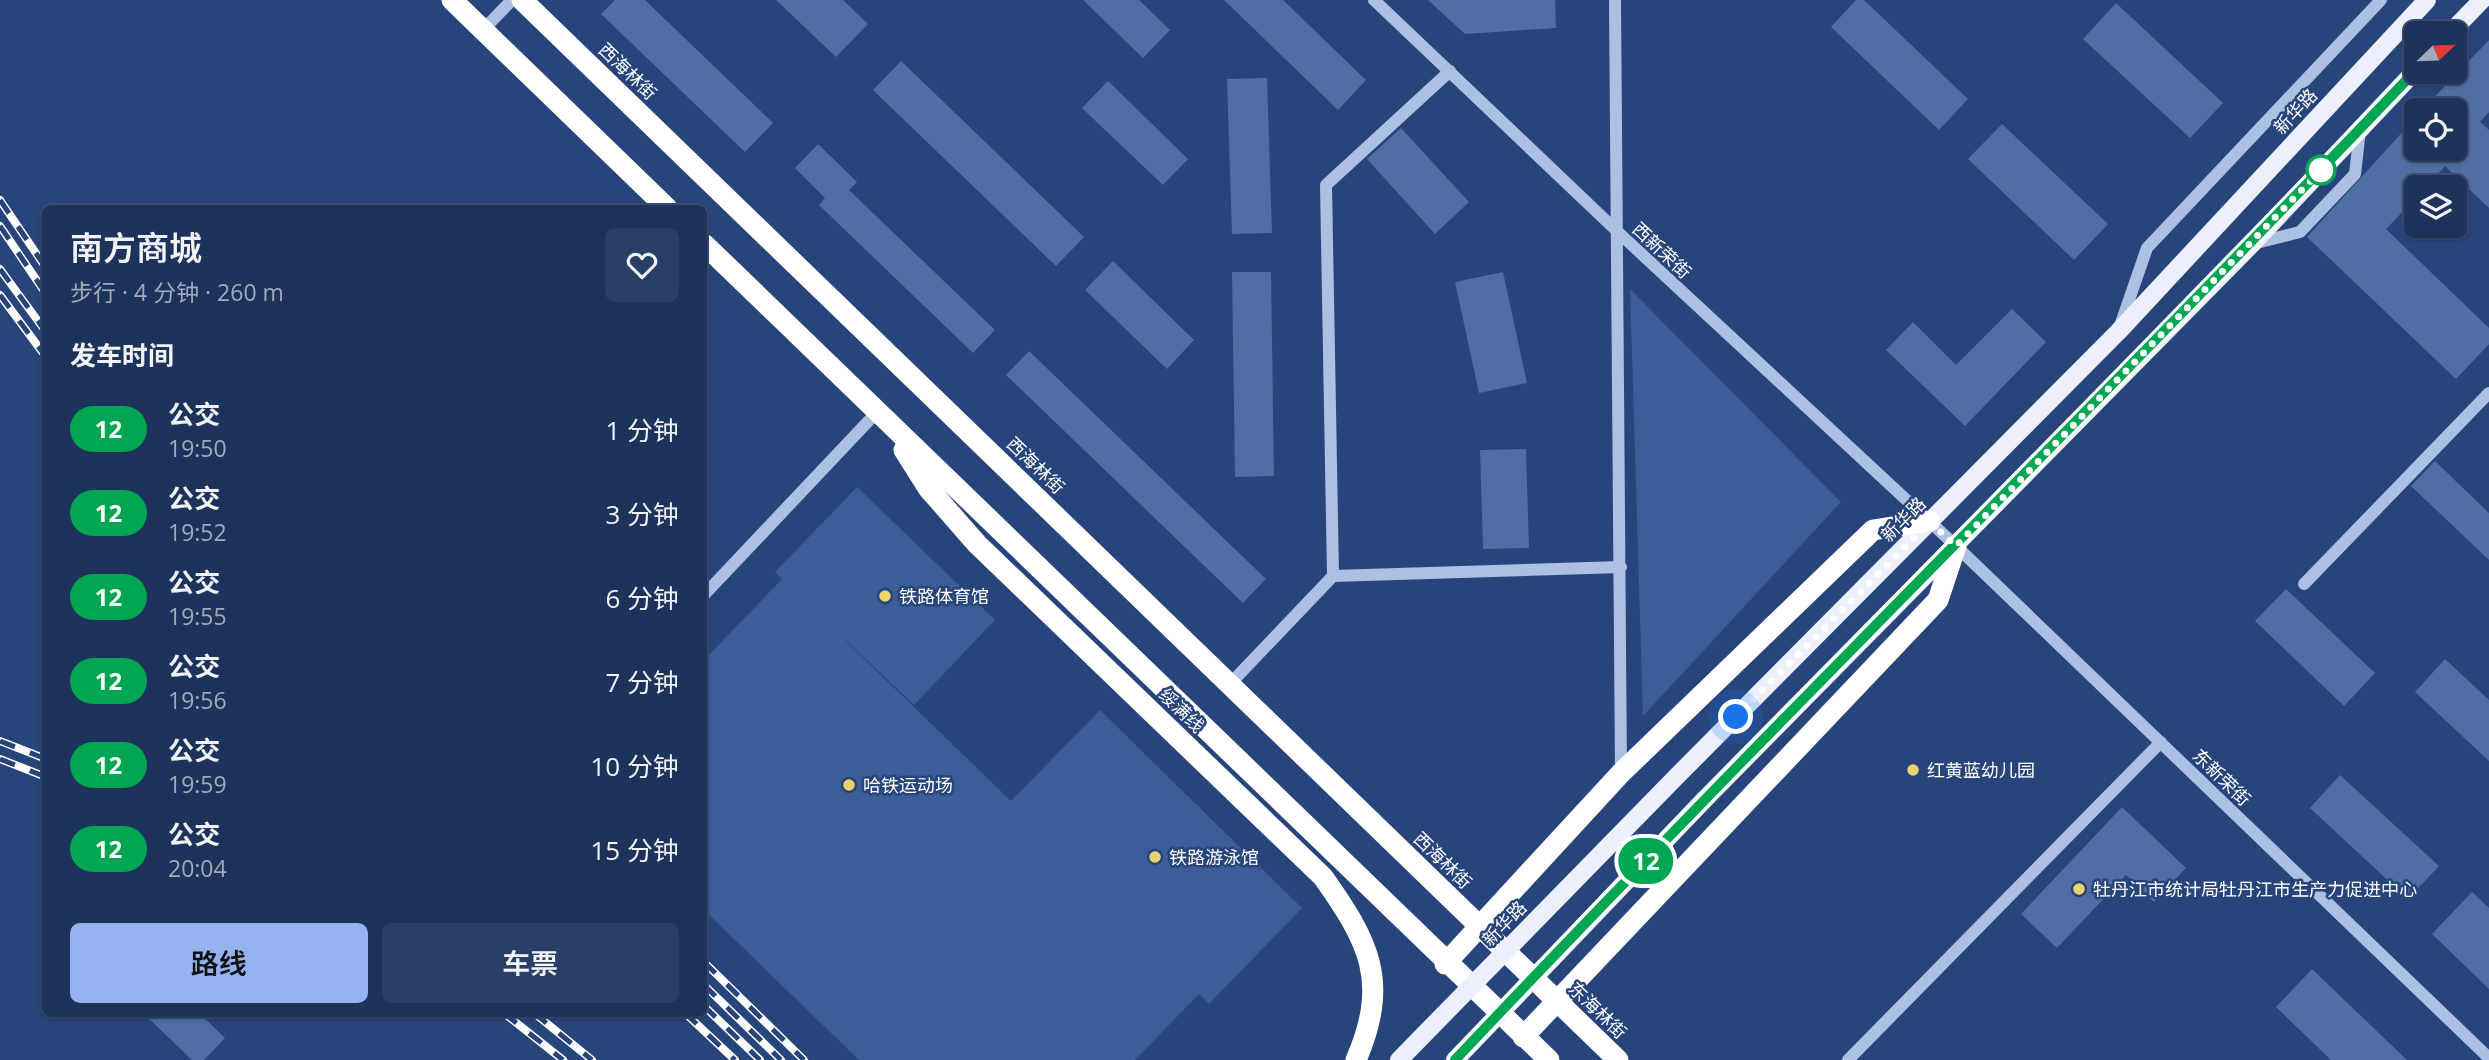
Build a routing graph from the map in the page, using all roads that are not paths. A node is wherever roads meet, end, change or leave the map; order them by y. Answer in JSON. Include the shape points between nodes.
{"nodes":[{"id":1,"x":452,"y":0,"type":"edge"},
{"id":2,"x":512,"y":0,"type":"edge"},
{"id":3,"x":522,"y":0,"type":"edge"},
{"id":4,"x":1374,"y":0,"type":"edge"},
{"id":5,"x":1615,"y":0,"type":"edge"},
{"id":6,"x":2381,"y":0,"type":"edge"},
{"id":7,"x":2427,"y":0,"type":"edge"},
{"id":8,"x":2482,"y":0,"type":"edge"},
{"id":9,"x":2462,"y":21,"type":"edge"},
{"id":10,"x":483,"y":30,"type":"junction"},
{"id":11,"x":1450,"y":71,"type":"junction"},
{"id":12,"x":2404,"y":83,"type":"edge"},
{"id":13,"x":2360,"y":129,"type":"junction"},
{"id":14,"x":664,"y":205,"type":"edge"},
{"id":15,"x":1619,"y":233,"type":"junction"},
{"id":16,"x":2252,"y":244,"type":"junction"},
{"id":17,"x":707,"y":247,"type":"edge"},
{"id":18,"x":2118,"y":332,"type":"junction"},
{"id":19,"x":2489,"y":393,"type":"edge"},
{"id":20,"x":882,"y":417,"type":"junction"},
{"id":21,"x":1930,"y":522,"type":"junction"},
{"id":22,"x":1956,"y":546,"type":"junction"},
{"id":23,"x":1621,"y":567,"type":"junction"},
{"id":24,"x":1334,"y":576,"type":"junction"},
{"id":25,"x":2304,"y":584,"type":"dead end"},
{"id":26,"x":707,"y":592,"type":"edge"},
{"id":27,"x":1229,"y":685,"type":"junction"},
{"id":28,"x":2161,"y":742,"type":"junction"},
{"id":29,"x":1621,"y":773,"type":"junction"},
{"id":30,"x":1479,"y":926,"type":"junction"},
{"id":31,"x":1445,"y":964,"type":"junction"},
{"id":32,"x":1517,"y":964,"type":"joint"},
{"id":33,"x":1555,"y":1000,"type":"junction"},
{"id":34,"x":1523,"y":1037,"type":"junction"},
{"id":35,"x":2489,"y":1058,"type":"edge"},
{"id":36,"x":1356,"y":1060,"type":"edge"},
{"id":37,"x":1399,"y":1060,"type":"edge"},
{"id":38,"x":1455,"y":1060,"type":"edge"},
{"id":39,"x":1549,"y":1060,"type":"edge"},
{"id":40,"x":1618,"y":1060,"type":"edge"},
{"id":41,"x":1848,"y":1060,"type":"edge"}],
"edges":[{"from":1,"to":10,"type":"highway"},
{"from":2,"to":10,"type":"street"},
{"from":3,"to":27,"type":"highway","name":"西海林街"},
{"from":4,"to":11,"type":"street","name":"西新荣街"},
{"from":5,"to":15,"type":"street"},
{"from":6,"to":18,"type":"street","via":[[2147,248]]},
{"from":7,"to":18,"type":"main road","name":"新华路"},
{"from":8,"to":9,"type":"main road"},
{"from":10,"to":14,"type":"highway"},
{"from":11,"to":15,"type":"street","name":"西新荣街"},
{"from":11,"to":24,"type":"street","via":[[1326,185]]},
{"from":12,"to":13,"type":"main road"},
{"from":13,"to":16,"type":"main road"},
{"from":13,"to":16,"type":"street","via":[[2355,174],[2300,232]]},
{"from":15,"to":21,"type":"street","name":"西新荣街"},
{"from":15,"to":23,"type":"street"},
{"from":16,"to":22,"type":"main road"},
{"from":17,"to":20,"type":"highway"},
{"from":18,"to":21,"type":"main road","name":"新华路"},
{"from":19,"to":25,"type":"street"},
{"from":20,"to":26,"type":"street"},
{"from":20,"to":31,"type":"highway"},
{"from":20,"to":36,"type":"highway","name":"绥满线","via":[[936,497],[977,544],[1323,877],[1356,923],[1371,963],[1373,1008]]},
{"from":21,"to":22,"type":"street","name":"东新荣街"},
{"from":21,"to":29,"type":"highway","via":[[1873,530]]},
{"from":21,"to":37,"type":"main road","name":"新华路","bridge":true},
{"from":22,"to":28,"type":"street","name":"东新荣街"},
{"from":22,"to":33,"type":"highway","via":[[1938,600]]},
{"from":22,"to":38,"type":"main road","bridge":true},
{"from":23,"to":24,"type":"street"},
{"from":23,"to":29,"type":"street"},
{"from":24,"to":27,"type":"street"},
{"from":27,"to":30,"type":"highway","name":"西海林街"},
{"from":28,"to":35,"type":"street","name":"东新荣街"},
{"from":28,"to":41,"type":"street"},
{"from":29,"to":30,"type":"highway"},
{"from":30,"to":31,"type":"highway"},
{"from":30,"to":32,"type":"highway","name":"西海林街"},
{"from":31,"to":34,"type":"highway"},
{"from":32,"to":33,"type":"highway","name":"东海林街"},
{"from":33,"to":34,"type":"highway"},
{"from":33,"to":40,"type":"highway","name":"东海林街"},
{"from":34,"to":39,"type":"highway"}]}
